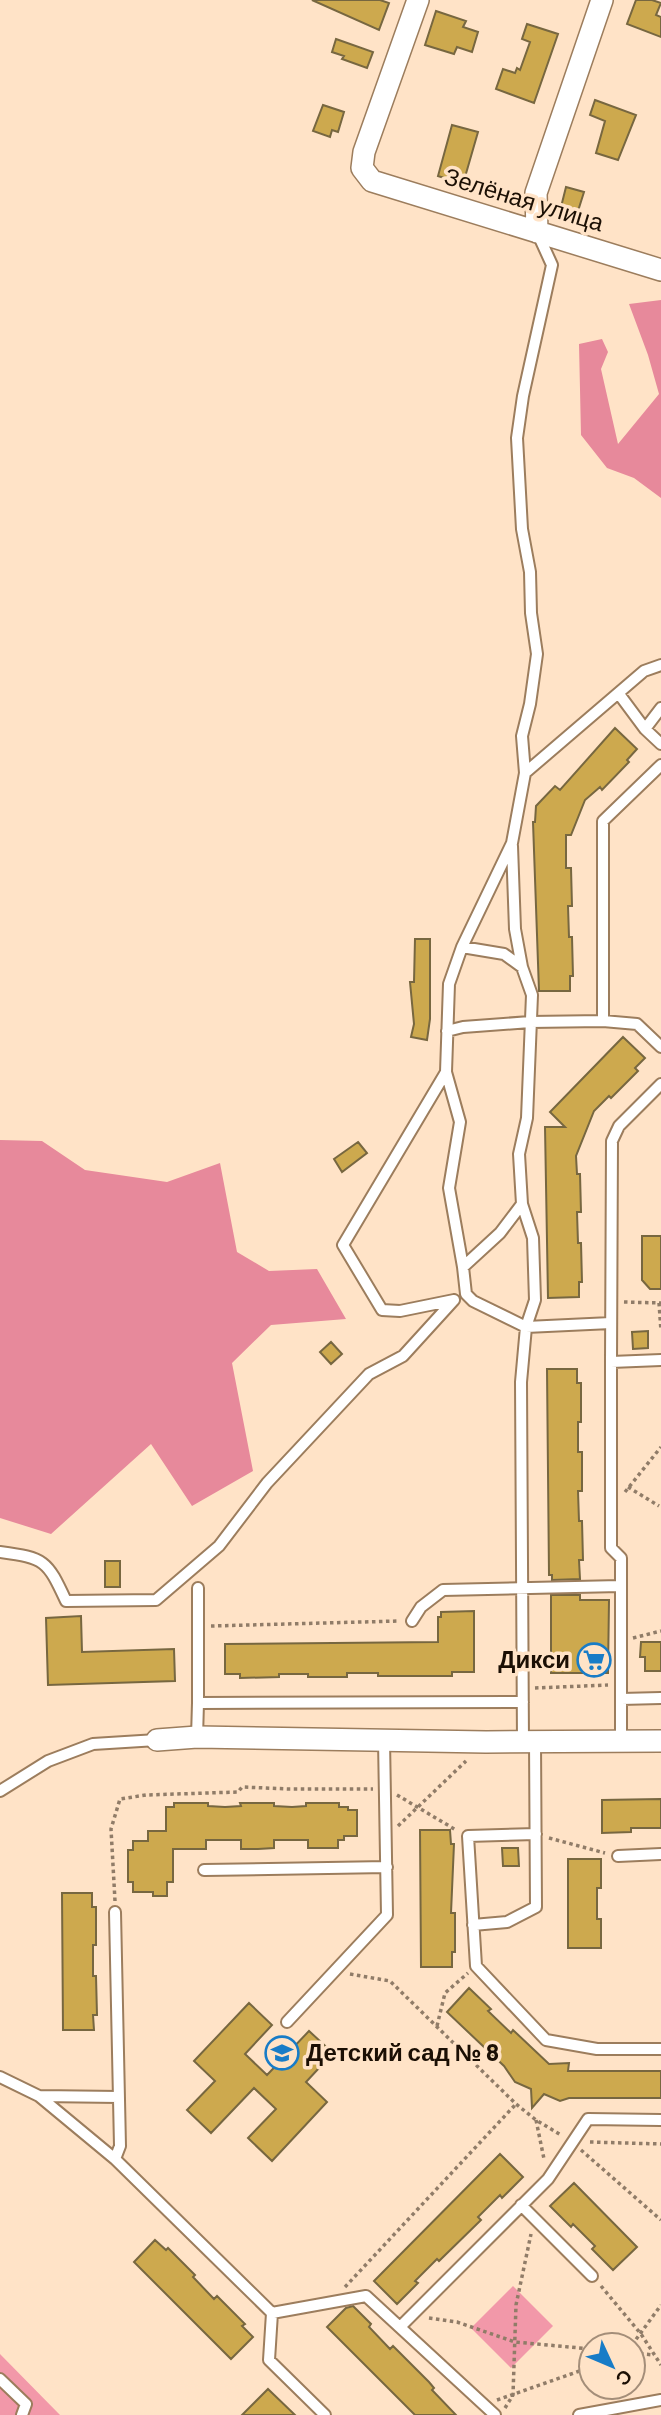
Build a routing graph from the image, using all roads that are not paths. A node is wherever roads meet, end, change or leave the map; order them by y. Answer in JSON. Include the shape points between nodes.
{"nodes":[{"id":1,"x":418,"y":0,"type":"edge"},
{"id":2,"x":602,"y":0,"type":"edge"},
{"id":3,"x":537,"y":232,"type":"junction"},
{"id":4,"x":661,"y":270,"type":"edge"},
{"id":5,"x":661,"y":665,"type":"edge"},
{"id":6,"x":619,"y":694,"type":"junction"},
{"id":7,"x":661,"y":708,"type":"edge"},
{"id":8,"x":645,"y":729,"type":"junction"},
{"id":9,"x":661,"y":744,"type":"edge"},
{"id":10,"x":661,"y":765,"type":"edge"},
{"id":11,"x":525,"y":773,"type":"junction"},
{"id":12,"x":512,"y":843,"type":"junction"},
{"id":13,"x":462,"y":947,"type":"junction"},
{"id":14,"x":522,"y":967,"type":"junction"},
{"id":15,"x":603,"y":1021,"type":"junction"},
{"id":16,"x":530,"y":1022,"type":"junction"},
{"id":17,"x":447,"y":1031,"type":"junction"},
{"id":18,"x":661,"y":1047,"type":"edge"},
{"id":19,"x":446,"y":1072,"type":"junction"},
{"id":20,"x":661,"y":1084,"type":"edge"},
{"id":21,"x":522,"y":1204,"type":"junction"},
{"id":22,"x":463,"y":1267,"type":"junction"},
{"id":23,"x":466,"y":1294,"type":"junction"},
{"id":24,"x":454,"y":1300,"type":"junction"},
{"id":25,"x":611,"y":1323,"type":"junction"},
{"id":26,"x":526,"y":1327,"type":"junction"},
{"id":27,"x":661,"y":1360,"type":"edge"},
{"id":28,"x":611,"y":1362,"type":"junction"},
{"id":29,"x":0,"y":1552,"type":"edge"},
{"id":30,"x":620,"y":1586,"type":"junction"},
{"id":31,"x":198,"y":1588,"type":"dead end"},
{"id":32,"x":521,"y":1588,"type":"junction"},
{"id":33,"x":412,"y":1621,"type":"road end"},
{"id":34,"x":661,"y":1698,"type":"edge"},
{"id":35,"x":621,"y":1699,"type":"junction"},
{"id":36,"x":523,"y":1702,"type":"junction"},
{"id":37,"x":198,"y":1703,"type":"junction"},
{"id":38,"x":198,"y":1737,"type":"junction"},
{"id":39,"x":156,"y":1740,"type":"joint"},
{"id":40,"x":384,"y":1740,"type":"junction"},
{"id":41,"x":621,"y":1741,"type":"junction"},
{"id":42,"x":661,"y":1741,"type":"edge"},
{"id":43,"x":529,"y":1742,"type":"junction"},
{"id":44,"x":0,"y":1791,"type":"edge"},
{"id":45,"x":536,"y":1834,"type":"junction"},
{"id":46,"x":661,"y":1854,"type":"edge"},
{"id":47,"x":618,"y":1856,"type":"road end"},
{"id":48,"x":387,"y":1867,"type":"junction"},
{"id":49,"x":204,"y":1870,"type":"dead end"},
{"id":50,"x":116,"y":1912,"type":"road end"},
{"id":51,"x":473,"y":1925,"type":"junction"},
{"id":52,"x":287,"y":2021,"type":"dead end"},
{"id":53,"x":661,"y":2049,"type":"edge"},
{"id":54,"x":0,"y":2077,"type":"edge"},
{"id":55,"x":38,"y":2096,"type":"junction"},
{"id":56,"x":119,"y":2098,"type":"junction"},
{"id":57,"x":661,"y":2120,"type":"edge"},
{"id":58,"x":115,"y":2159,"type":"junction"},
{"id":59,"x":521,"y":2205,"type":"junction"},
{"id":60,"x":592,"y":2276,"type":"road end"},
{"id":61,"x":272,"y":2313,"type":"junction"},
{"id":62,"x":400,"y":2328,"type":"junction"},
{"id":63,"x":0,"y":2379,"type":"edge"},
{"id":64,"x":661,"y":2400,"type":"edge"},
{"id":65,"x":22,"y":2415,"type":"edge"},
{"id":66,"x":325,"y":2415,"type":"edge"},
{"id":67,"x":495,"y":2415,"type":"edge"},
{"id":68,"x":579,"y":2415,"type":"edge"}],
"edges":[{"from":1,"to":3,"type":"street","name":"Зелёная улица","via":[[362,168],[372,181]]},
{"from":2,"to":3,"type":"street","via":[[536,193]]},
{"from":3,"to":4,"type":"street","name":"Зелёная улица"},
{"from":3,"to":11,"type":"lane","via":[[552,265],[517,438],[537,654],[522,736]]},
{"from":5,"to":6,"type":"lane","via":[[644,671]]},
{"from":6,"to":8,"type":"lane"},
{"from":6,"to":11,"type":"lane"},
{"from":7,"to":8,"type":"lane"},
{"from":8,"to":9,"type":"lane"},
{"from":10,"to":15,"type":"lane","via":[[603,821]]},
{"from":11,"to":12,"type":"lane"},
{"from":12,"to":13,"type":"lane"},
{"from":12,"to":14,"type":"lane","via":[[515,929]]},
{"from":13,"to":14,"type":"lane","via":[[504,954]]},
{"from":13,"to":17,"type":"lane","via":[[449,984]]},
{"from":14,"to":16,"type":"lane","via":[[532,995]]},
{"from":15,"to":16,"type":"lane"},
{"from":15,"to":18,"type":"lane","via":[[637,1024]]},
{"from":16,"to":17,"type":"lane"},
{"from":16,"to":21,"type":"lane","via":[[527,1118],[519,1154]]},
{"from":17,"to":19,"type":"lane"},
{"from":19,"to":22,"type":"lane","via":[[460,1122],[449,1188]]},
{"from":19,"to":24,"type":"lane","via":[[342,1245],[382,1310]]},
{"from":20,"to":25,"type":"lane","via":[[619,1126],[612,1141]]},
{"from":21,"to":22,"type":"lane","via":[[500,1233]]},
{"from":21,"to":26,"type":"lane","via":[[533,1238],[534,1263],[535,1300]]},
{"from":22,"to":23,"type":"lane"},
{"from":23,"to":24,"type":"lane"},
{"from":23,"to":26,"type":"lane"},
{"from":24,"to":29,"type":"lane","via":[[403,1356],[369,1374],[267,1483],[219,1546],[156,1600],[66,1601],[52,1571],[32,1556]]},
{"from":25,"to":26,"type":"lane"},
{"from":25,"to":28,"type":"lane"},
{"from":26,"to":32,"type":"lane","via":[[521,1382]]},
{"from":27,"to":28,"type":"lane"},
{"from":28,"to":30,"type":"lane","via":[[611,1548],[621,1558]]},
{"from":30,"to":32,"type":"lane"},
{"from":30,"to":35,"type":"lane"},
{"from":31,"to":37,"type":"lane"},
{"from":32,"to":33,"type":"lane","via":[[443,1590],[421,1607]]},
{"from":32,"to":36,"type":"lane"},
{"from":34,"to":35,"type":"lane"},
{"from":35,"to":41,"type":"lane"},
{"from":36,"to":37,"type":"lane"},
{"from":36,"to":43,"type":"lane"},
{"from":37,"to":38,"type":"lane"},
{"from":38,"to":39,"type":"street"},
{"from":38,"to":40,"type":"street"},
{"from":39,"to":44,"type":"lane","via":[[93,1744],[48,1760]]},
{"from":40,"to":43,"type":"street"},
{"from":40,"to":48,"type":"lane"},
{"from":41,"to":42,"type":"street"},
{"from":41,"to":43,"type":"street"},
{"from":43,"to":45,"type":"lane"},
{"from":45,"to":51,"type":"lane","via":[[536,1907],[507,1922]]},
{"from":45,"to":51,"type":"lane","via":[[468,1836]]},
{"from":46,"to":47,"type":"lane"},
{"from":48,"to":49,"type":"lane"},
{"from":48,"to":52,"type":"lane","via":[[387,1915]]},
{"from":50,"to":56,"type":"lane"},
{"from":51,"to":53,"type":"lane","via":[[475,1966],[546,2040],[597,2049]]},
{"from":54,"to":55,"type":"lane"},
{"from":55,"to":56,"type":"lane"},
{"from":55,"to":58,"type":"lane"},
{"from":56,"to":58,"type":"lane","via":[[120,2146]]},
{"from":57,"to":59,"type":"lane","via":[[588,2119],[548,2179]]},
{"from":58,"to":61,"type":"lane"},
{"from":59,"to":60,"type":"lane"},
{"from":59,"to":62,"type":"lane"},
{"from":61,"to":62,"type":"lane","via":[[366,2296]]},
{"from":61,"to":66,"type":"lane","via":[[269,2360]]},
{"from":62,"to":67,"type":"lane"},
{"from":63,"to":65,"type":"lane","via":[[26,2404]]},
{"from":64,"to":68,"type":"lane"}]}
